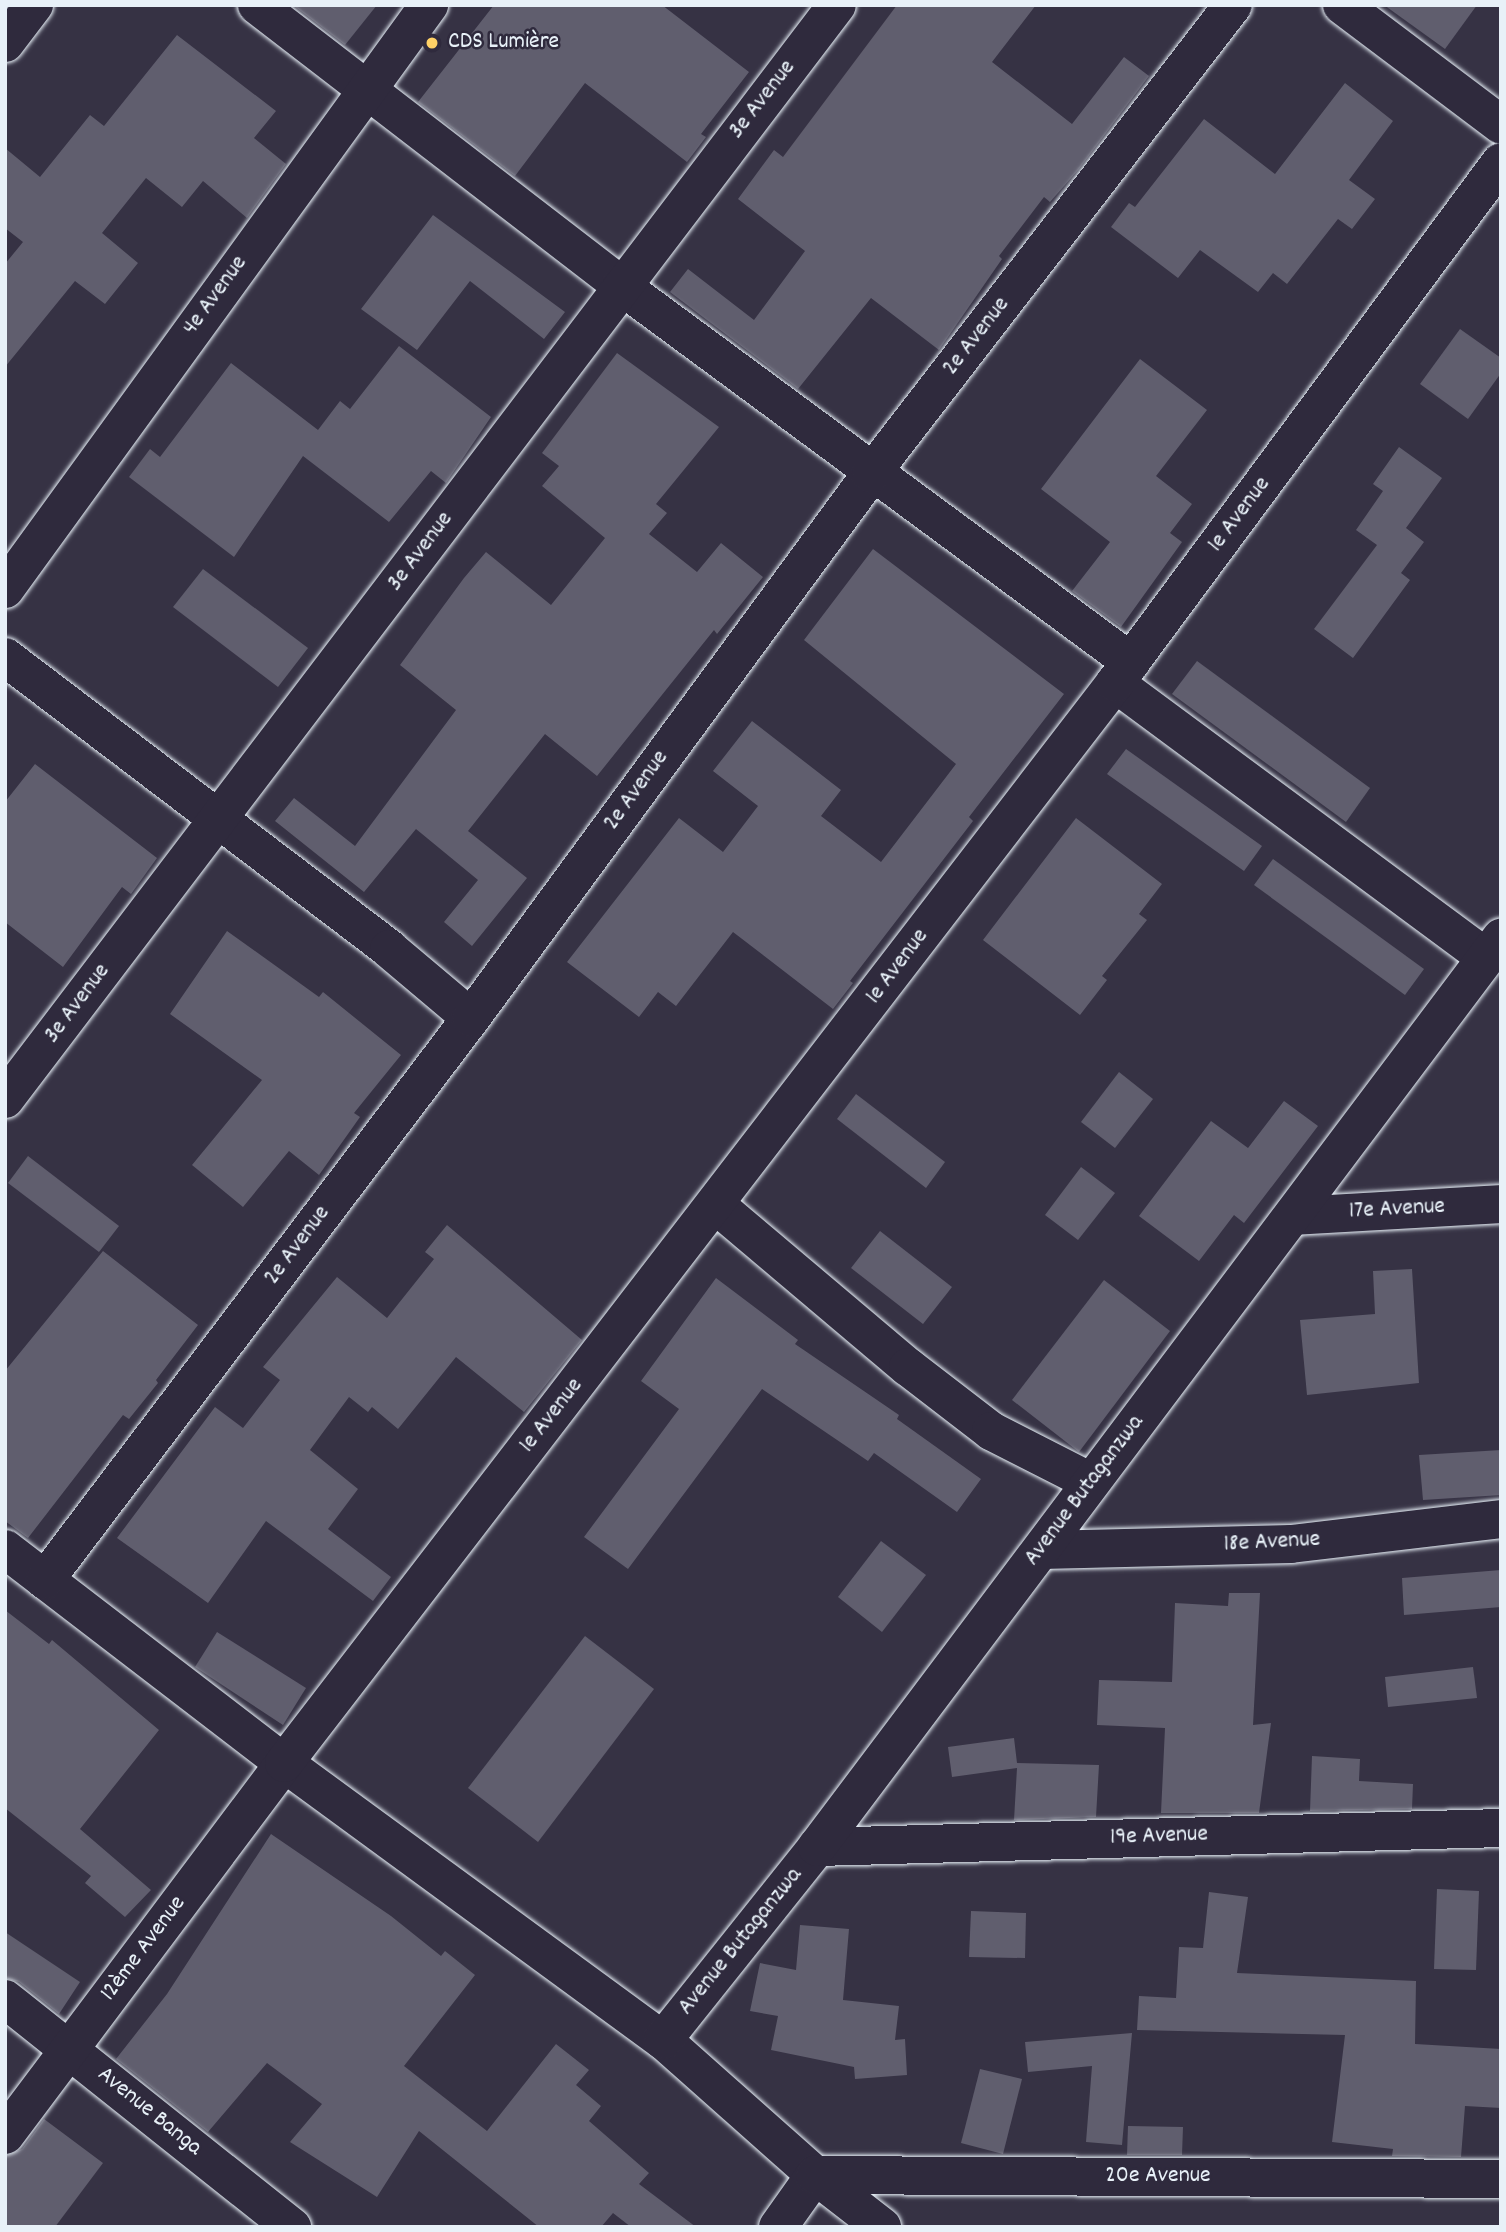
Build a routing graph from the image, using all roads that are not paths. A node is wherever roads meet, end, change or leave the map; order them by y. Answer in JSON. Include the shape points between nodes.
{"nodes":[{"id":1,"x":34,"y":5,"type":"edge"},
{"id":2,"x":257,"y":5,"type":"edge"},
{"id":3,"x":429,"y":5,"type":"edge"},
{"id":4,"x":837,"y":5,"type":"edge"},
{"id":5,"x":1233,"y":5,"type":"edge"},
{"id":6,"x":1342,"y":5,"type":"edge"},
{"id":7,"x":5,"y":43,"type":"edge"},
{"id":8,"x":364,"y":90,"type":"junction"},
{"id":9,"x":1501,"y":125,"type":"edge"},
{"id":10,"x":1501,"y":162,"type":"edge"},
{"id":11,"x":620,"y":285,"type":"junction"},
{"id":12,"x":871,"y":474,"type":"junction"},
{"id":13,"x":5,"y":589,"type":"edge"},
{"id":14,"x":5,"y":657,"type":"edge"},
{"id":15,"x":1123,"y":673,"type":"junction"},
{"id":16,"x":219,"y":821,"type":"junction"},
{"id":17,"x":1493,"y":947,"type":"edge"},
{"id":18,"x":471,"y":1018,"type":"junction"},
{"id":19,"x":5,"y":1099,"type":"edge"},
{"id":20,"x":1501,"y":1204,"type":"edge"},
{"id":21,"x":716,"y":1205,"type":"junction"},
{"id":22,"x":1293,"y":1216,"type":"junction"},
{"id":23,"x":1091,"y":1482,"type":"junction"},
{"id":24,"x":1501,"y":1519,"type":"edge"},
{"id":25,"x":5,"y":1549,"type":"edge"},
{"id":26,"x":1042,"y":1550,"type":"junction"},
{"id":27,"x":45,"y":1580,"type":"junction"},
{"id":28,"x":284,"y":1763,"type":"junction"},
{"id":29,"x":1501,"y":1828,"type":"edge"},
{"id":30,"x":817,"y":1847,"type":"junction"},
{"id":31,"x":5,"y":1999,"type":"edge"},
{"id":32,"x":663,"y":2040,"type":"junction"},
{"id":33,"x":70,"y":2048,"type":"junction"},
{"id":34,"x":5,"y":2135,"type":"edge"},
{"id":35,"x":815,"y":2175,"type":"junction"},
{"id":36,"x":1501,"y":2179,"type":"edge"},
{"id":37,"x":292,"y":2227,"type":"edge"},
{"id":38,"x":778,"y":2227,"type":"edge"},
{"id":39,"x":882,"y":2227,"type":"edge"}],
"edges":[{"from":1,"to":7,"type":"street"},
{"from":2,"to":8,"type":"street"},
{"from":3,"to":8,"type":"street","name":"4e Avenue"},
{"from":4,"to":11,"type":"street","name":"3e Avenue"},
{"from":5,"to":12,"type":"street","name":"2e Avenue"},
{"from":6,"to":9,"type":"street"},
{"from":8,"to":11,"type":"street"},
{"from":8,"to":13,"type":"street","name":"4e Avenue"},
{"from":10,"to":15,"type":"street","name":"1e Avenue"},
{"from":11,"to":12,"type":"street"},
{"from":11,"to":16,"type":"street","name":"3e Avenue"},
{"from":12,"to":15,"type":"street"},
{"from":12,"to":18,"type":"street","name":"2e Avenue"},
{"from":14,"to":16,"type":"street"},
{"from":15,"to":17,"type":"street"},
{"from":15,"to":21,"type":"street","name":"1e Avenue"},
{"from":16,"to":18,"type":"street","via":[[389,949]]},
{"from":16,"to":19,"type":"street","name":"3e Avenue"},
{"from":17,"to":22,"type":"street","name":"Avenue Butaganzwa"},
{"from":18,"to":27,"type":"street","name":"2e Avenue"},
{"from":20,"to":22,"type":"street","name":"17e Avenue"},
{"from":21,"to":23,"type":"street","via":[[991,1431]]},
{"from":21,"to":28,"type":"street","name":"1e Avenue"},
{"from":22,"to":23,"type":"street","name":"Avenue Butaganzwa"},
{"from":23,"to":26,"type":"street","name":"Avenue Butaganzwa"},
{"from":24,"to":26,"type":"street","name":"18e Avenue","via":[[1291,1545]]},
{"from":25,"to":27,"type":"street"},
{"from":26,"to":30,"type":"street","name":"Avenue Butaganzwa"},
{"from":27,"to":28,"type":"street"},
{"from":28,"to":32,"type":"street"},
{"from":28,"to":33,"type":"street","name":"12ème Avenue"},
{"from":29,"to":30,"type":"street","name":"19e Avenue"},
{"from":30,"to":32,"type":"street","name":"Avenue Butaganzwa"},
{"from":31,"to":33,"type":"street","name":"Avenue Banga"},
{"from":32,"to":35,"type":"street"},
{"from":33,"to":34,"type":"street","name":"12ème Avenue"},
{"from":33,"to":37,"type":"street","name":"Avenue Banga"},
{"from":35,"to":36,"type":"street","name":"20e Avenue"},
{"from":35,"to":38,"type":"street"},
{"from":35,"to":39,"type":"street"}]}
